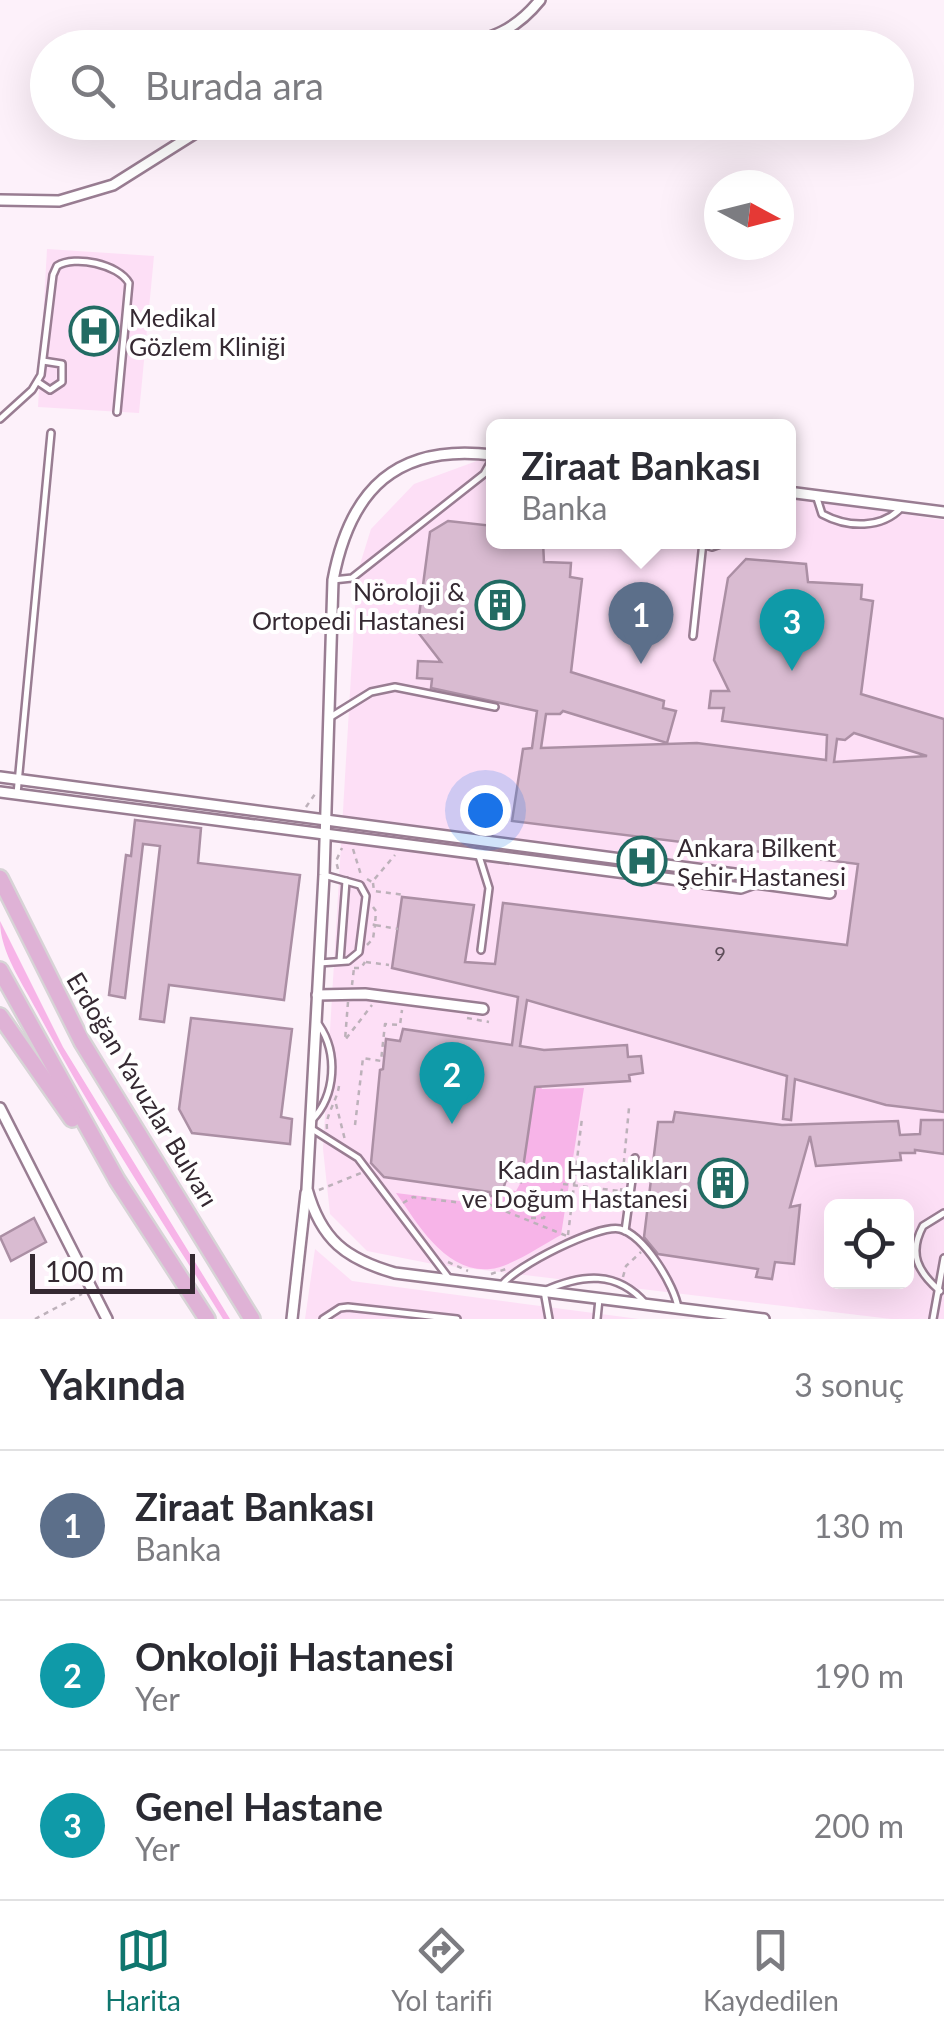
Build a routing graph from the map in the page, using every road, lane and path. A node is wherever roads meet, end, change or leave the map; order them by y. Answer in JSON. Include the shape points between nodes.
{"nodes":[{"id":1,"x":540,"y":0,"type":"edge"},
{"id":2,"x":506,"y":30,"type":"edge"},
{"id":3,"x":184,"y":140,"type":"edge"},
{"id":4,"x":0,"y":200,"type":"edge"},
{"id":5,"x":42,"y":362,"type":"junction"},
{"id":6,"x":38,"y":382,"type":"junction"},
{"id":7,"x":116,"y":412,"type":"dead end"},
{"id":8,"x":0,"y":419,"type":"edge"},
{"id":9,"x":51,"y":433,"type":"dead end"},
{"id":10,"x":486,"y":455,"type":"edge"},
{"id":11,"x":486,"y":470,"type":"edge"},
{"id":12,"x":796,"y":493,"type":"edge"},
{"id":13,"x":816,"y":496,"type":"junction"},
{"id":14,"x":902,"y":507,"type":"junction"},
{"id":15,"x":944,"y":512,"type":"edge"},
{"id":16,"x":700,"y":549,"type":"edge"},
{"id":17,"x":332,"y":580,"type":"junction"},
{"id":18,"x":693,"y":636,"type":"dead end"},
{"id":19,"x":495,"y":707,"type":"dead end"},
{"id":20,"x":330,"y":718,"type":"junction"},
{"id":21,"x":0,"y":777,"type":"edge"},
{"id":22,"x":18,"y":779,"type":"junction"},
{"id":23,"x":0,"y":792,"type":"edge"},
{"id":24,"x":17,"y":794,"type":"junction"},
{"id":25,"x":316,"y":794,"type":"dead end"},
{"id":26,"x":301,"y":808,"type":"dead end"},
{"id":27,"x":325,"y":818,"type":"junction"},
{"id":28,"x":324,"y":833,"type":"junction"},
{"id":29,"x":400,"y":846,"type":"dead end"},
{"id":30,"x":478,"y":854,"type":"junction"},
{"id":31,"x":343,"y":874,"type":"dead end"},
{"id":32,"x":324,"y":875,"type":"junction"},
{"id":33,"x":362,"y":877,"type":"junction"},
{"id":34,"x":0,"y":878,"type":"edge"},
{"id":35,"x":349,"y":878,"type":"junction"},
{"id":36,"x":372,"y":882,"type":"junction"},
{"id":37,"x":755,"y":884,"type":"junction"},
{"id":38,"x":374,"y":891,"type":"junction"},
{"id":39,"x":830,"y":893,"type":"dead end"},
{"id":40,"x":405,"y":895,"type":"dead end"},
{"id":41,"x":375,"y":925,"type":"junction"},
{"id":42,"x":398,"y":929,"type":"dead end"},
{"id":43,"x":367,"y":945,"type":"dead end"},
{"id":44,"x":481,"y":950,"type":"dead end"},
{"id":45,"x":340,"y":961,"type":"junction"},
{"id":46,"x":319,"y":963,"type":"junction"},
{"id":47,"x":389,"y":965,"type":"dead end"},
{"id":48,"x":346,"y":967,"type":"dead end"},
{"id":49,"x":354,"y":968,"type":"junction"},
{"id":50,"x":0,"y":970,"type":"edge"},
{"id":51,"x":345,"y":988,"type":"dead end"},
{"id":52,"x":318,"y":996,"type":"junction"},
{"id":53,"x":348,"y":1000,"type":"dead end"},
{"id":54,"x":372,"y":1003,"type":"dead end"},
{"id":55,"x":403,"y":1009,"type":"dead end"},
{"id":56,"x":483,"y":1009,"type":"dead end"},
{"id":57,"x":0,"y":1016,"type":"edge"},
{"id":58,"x":316,"y":1021,"type":"junction"},
{"id":59,"x":345,"y":1040,"type":"junction"},
{"id":60,"x":337,"y":1044,"type":"dead end"},
{"id":61,"x":339,"y":1086,"type":"dead end"},
{"id":62,"x":336,"y":1103,"type":"junction"},
{"id":63,"x":0,"y":1108,"type":"edge"},
{"id":64,"x":630,"y":1108,"type":"dead end"},
{"id":65,"x":582,"y":1118,"type":"dead end"},
{"id":66,"x":355,"y":1125,"type":"dead end"},
{"id":67,"x":310,"y":1126,"type":"junction"},
{"id":68,"x":345,"y":1142,"type":"junction"},
{"id":69,"x":352,"y":1145,"type":"dead end"},
{"id":70,"x":635,"y":1158,"type":"dead end"},
{"id":71,"x":358,"y":1166,"type":"dead end"},
{"id":72,"x":318,"y":1179,"type":"dead end"},
{"id":73,"x":118,"y":1180,"type":"junction"},
{"id":74,"x":575,"y":1186,"type":"junction"},
{"id":75,"x":307,"y":1190,"type":"junction"},
{"id":76,"x":620,"y":1192,"type":"junction"},
{"id":77,"x":394,"y":1194,"type":"dead end"},
{"id":78,"x":944,"y":1213,"type":"edge"},
{"id":79,"x":619,"y":1216,"type":"dead end"},
{"id":80,"x":526,"y":1218,"type":"junction"},
{"id":81,"x":625,"y":1231,"type":"junction"},
{"id":82,"x":568,"y":1236,"type":"junction"},
{"id":83,"x":561,"y":1242,"type":"dead end"},
{"id":84,"x":944,"y":1258,"type":"edge"},
{"id":85,"x":445,"y":1260,"type":"dead end"},
{"id":86,"x":645,"y":1261,"type":"dead end"},
{"id":87,"x":512,"y":1266,"type":"dead end"},
{"id":88,"x":633,"y":1278,"type":"dead end"},
{"id":89,"x":450,"y":1280,"type":"junction"},
{"id":90,"x":502,"y":1286,"type":"junction"},
{"id":91,"x":92,"y":1288,"type":"junction"},
{"id":92,"x":544,"y":1291,"type":"junction"},
{"id":93,"x":940,"y":1291,"type":"junction"},
{"id":94,"x":599,"y":1299,"type":"junction"},
{"id":95,"x":647,"y":1305,"type":"junction"},
{"id":96,"x":678,"y":1308,"type":"junction"},
{"id":97,"x":410,"y":1316,"type":"edge"},
{"id":98,"x":718,"y":1316,"type":"edge"},
{"id":99,"x":35,"y":1319,"type":"edge"},
{"id":100,"x":107,"y":1319,"type":"edge"},
{"id":101,"x":207,"y":1319,"type":"edge"},
{"id":102,"x":252,"y":1319,"type":"edge"},
{"id":103,"x":292,"y":1319,"type":"edge"},
{"id":104,"x":323,"y":1319,"type":"edge"},
{"id":105,"x":457,"y":1319,"type":"edge"},
{"id":106,"x":549,"y":1319,"type":"edge"},
{"id":107,"x":597,"y":1319,"type":"edge"},
{"id":108,"x":764,"y":1319,"type":"edge"},
{"id":109,"x":932,"y":1319,"type":"edge"}],
"edges":[{"from":1,"to":2,"type":"street"},
{"from":3,"to":4,"type":"street","via":[[113,185],[58,201]]},
{"from":5,"to":6,"type":"lane"},
{"from":5,"to":6,"type":"lane","via":[[62,364],[62,382],[50,390]]},
{"from":5,"to":7,"type":"lane","via":[[57,266],[68,261],[124,273],[130,290]]},
{"from":6,"to":8,"type":"lane"},
{"from":9,"to":22,"type":"lane"},
{"from":10,"to":17,"type":"street","via":[[440,455],[390,473],[354,511]]},
{"from":11,"to":17,"type":"lane","via":[[352,578]]},
{"from":12,"to":13,"type":"street"},
{"from":13,"to":14,"type":"street"},
{"from":13,"to":14,"type":"lane","via":[[822,514],[846,522],[878,522]]},
{"from":14,"to":15,"type":"street"},
{"from":16,"to":18,"type":"lane"},
{"from":17,"to":20,"type":"street"},
{"from":19,"to":20,"type":"lane","via":[[394,687],[371,692]]},
{"from":20,"to":27,"type":"street"},
{"from":21,"to":22,"type":"street"},
{"from":22,"to":24,"type":"lane"},
{"from":22,"to":27,"type":"street"},
{"from":23,"to":24,"type":"street"},
{"from":24,"to":28,"type":"street"},
{"from":25,"to":26,"type":"path"},
{"from":27,"to":28,"type":"street"},
{"from":27,"to":37,"type":"street","via":[[742,876]]},
{"from":28,"to":30,"type":"street"},
{"from":28,"to":32,"type":"street"},
{"from":29,"to":36,"type":"path"},
{"from":30,"to":37,"type":"street","via":[[741,888]]},
{"from":30,"to":44,"type":"lane","via":[[489,888]]},
{"from":31,"to":33,"type":"path","via":[[336,861],[348,843]]},
{"from":32,"to":35,"type":"lane"},
{"from":32,"to":46,"type":"street"},
{"from":33,"to":35,"type":"path"},
{"from":33,"to":36,"type":"path"},
{"from":34,"to":102,"type":"main road","name":"Erdoğan Yavuzlar Bulvarı","via":[[75,1029]]},
{"from":35,"to":45,"type":"lane"},
{"from":35,"to":45,"type":"lane","via":[[366,901],[361,949]]},
{"from":36,"to":38,"type":"path"},
{"from":37,"to":39,"type":"street"},
{"from":38,"to":40,"type":"path"},
{"from":38,"to":41,"type":"path"},
{"from":41,"to":42,"type":"path"},
{"from":41,"to":43,"type":"path"},
{"from":45,"to":46,"type":"lane"},
{"from":46,"to":52,"type":"street"},
{"from":47,"to":49,"type":"path","via":[[365,962]]},
{"from":48,"to":49,"type":"path"},
{"from":49,"to":51,"type":"path","via":[[354,986]]},
{"from":50,"to":73,"type":"main road"},
{"from":52,"to":56,"type":"street","via":[[365,994]]},
{"from":52,"to":58,"type":"street"},
{"from":53,"to":59,"type":"path"},
{"from":54,"to":59,"type":"path"},
{"from":55,"to":66,"type":"path","via":[[400,1025],[385,1024],[380,1060],[363,1058]]},
{"from":57,"to":73,"type":"main road"},
{"from":58,"to":67,"type":"street"},
{"from":58,"to":67,"type":"lane","via":[[332,1052],[326,1100]]},
{"from":59,"to":60,"type":"path"},
{"from":61,"to":62,"type":"path"},
{"from":62,"to":68,"type":"path"},
{"from":62,"to":68,"type":"path","via":[[326,1130]]},
{"from":63,"to":91,"type":"street"},
{"from":64,"to":76,"type":"path"},
{"from":65,"to":74,"type":"path"},
{"from":67,"to":75,"type":"street"},
{"from":67,"to":89,"type":"lane","via":[[358,1158]]},
{"from":68,"to":69,"type":"path"},
{"from":70,"to":81,"type":"lane"},
{"from":71,"to":72,"type":"path","via":[[362,1172],[319,1191]]},
{"from":73,"to":101,"type":"main road"},
{"from":74,"to":76,"type":"path"},
{"from":74,"to":80,"type":"path","via":[[563,1184],[560,1204],[548,1203],[544,1218]]},
{"from":74,"to":82,"type":"path"},
{"from":75,"to":89,"type":"street","via":[[324,1230],[360,1264]]},
{"from":75,"to":103,"type":"street"},
{"from":76,"to":79,"type":"path"},
{"from":77,"to":80,"type":"path","via":[[402,1204],[413,1197],[480,1201]]},
{"from":78,"to":93,"type":"lane","via":[[923,1226],[915,1253],[919,1270]]},
{"from":80,"to":82,"type":"path"},
{"from":81,"to":90,"type":"lane","via":[[576,1241],[516,1270]]},
{"from":81,"to":96,"type":"lane","via":[[669,1279]]},
{"from":82,"to":83,"type":"path"},
{"from":84,"to":93,"type":"lane"},
{"from":85,"to":87,"type":"path","via":[[477,1273]]},
{"from":86,"to":88,"type":"path","via":[[639,1254],[626,1266],[621,1276]]},
{"from":89,"to":90,"type":"street"},
{"from":90,"to":92,"type":"street"},
{"from":91,"to":99,"type":"path"},
{"from":91,"to":100,"type":"street"},
{"from":92,"to":94,"type":"street"},
{"from":92,"to":95,"type":"lane","via":[[572,1279],[624,1283]]},
{"from":92,"to":106,"type":"lane"},
{"from":93,"to":109,"type":"lane"},
{"from":94,"to":95,"type":"street"},
{"from":94,"to":107,"type":"lane"},
{"from":95,"to":96,"type":"street"},
{"from":96,"to":98,"type":"street"},
{"from":97,"to":104,"type":"lane","via":[[348,1307]]},
{"from":97,"to":105,"type":"lane"},
{"from":98,"to":108,"type":"street"}]}
